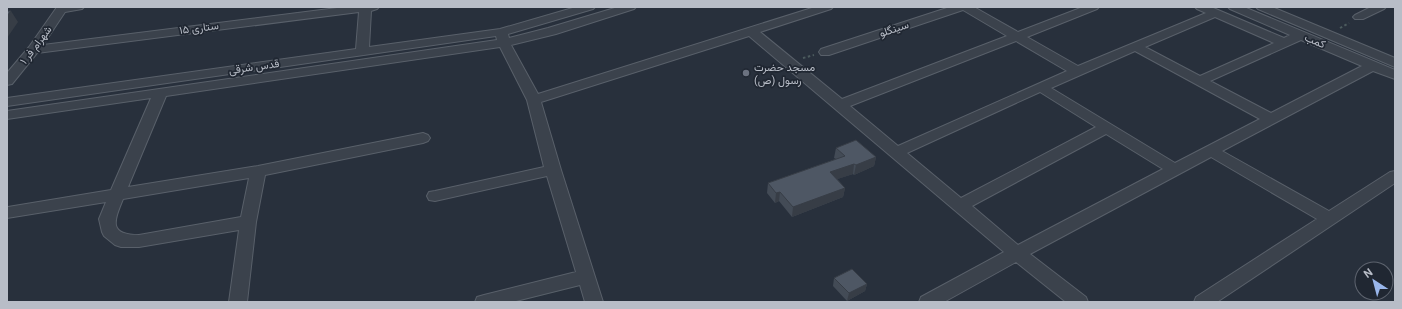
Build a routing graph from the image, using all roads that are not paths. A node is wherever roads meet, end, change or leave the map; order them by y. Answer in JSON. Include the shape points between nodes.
{"nodes":[{"id":1,"x":78,"y":7,"type":"edge"},
{"id":2,"x":270,"y":7,"type":"edge"},
{"id":3,"x":368,"y":7,"type":"edge"},
{"id":4,"x":589,"y":7,"type":"edge"},
{"id":5,"x":630,"y":7,"type":"edge"},
{"id":6,"x":827,"y":7,"type":"edge"},
{"id":7,"x":962,"y":7,"type":"edge"},
{"id":8,"x":966,"y":7,"type":"edge"},
{"id":9,"x":1093,"y":7,"type":"edge"},
{"id":10,"x":1201,"y":7,"type":"edge"},
{"id":11,"x":1234,"y":7,"type":"edge"},
{"id":12,"x":1262,"y":7,"type":"edge"},
{"id":13,"x":1380,"y":7,"type":"edge"},
{"id":14,"x":62,"y":8,"type":"edge"},
{"id":15,"x":1216,"y":13,"type":"junction"},
{"id":16,"x":1358,"y":18,"type":"road end"},
{"id":17,"x":267,"y":19,"type":"junction"},
{"id":18,"x":751,"y":31,"type":"junction"},
{"id":19,"x":1301,"y":35,"type":"junction"},
{"id":20,"x":503,"y":37,"type":"junction"},
{"id":21,"x":1016,"y":37,"type":"junction"},
{"id":22,"x":1285,"y":43,"type":"junction"},
{"id":23,"x":1134,"y":46,"type":"junction"},
{"id":24,"x":33,"y":50,"type":"junction"},
{"id":25,"x":362,"y":52,"type":"junction"},
{"id":26,"x":826,"y":52,"type":"road end"},
{"id":27,"x":1395,"y":63,"type":"edge"},
{"id":28,"x":1372,"y":66,"type":"junction"},
{"id":29,"x":300,"y":67,"type":"junction"},
{"id":30,"x":1077,"y":71,"type":"junction"},
{"id":31,"x":1395,"y":76,"type":"edge"},
{"id":32,"x":7,"y":81,"type":"edge"},
{"id":33,"x":1199,"y":81,"type":"junction"},
{"id":34,"x":1041,"y":87,"type":"junction"},
{"id":35,"x":160,"y":93,"type":"junction"},
{"id":36,"x":534,"y":100,"type":"junction"},
{"id":37,"x":7,"y":102,"type":"edge"},
{"id":38,"x":840,"y":105,"type":"junction"},
{"id":39,"x":7,"y":115,"type":"edge"},
{"id":40,"x":1272,"y":119,"type":"junction"},
{"id":41,"x":1106,"y":128,"type":"junction"},
{"id":42,"x":422,"y":138,"type":"dead end"},
{"id":43,"x":1211,"y":151,"type":"junction"},
{"id":44,"x":897,"y":152,"type":"junction"},
{"id":45,"x":258,"y":170,"type":"junction"},
{"id":46,"x":553,"y":170,"type":"junction"},
{"id":47,"x":1174,"y":170,"type":"junction"},
{"id":48,"x":1395,"y":176,"type":"edge"},
{"id":49,"x":117,"y":195,"type":"junction"},
{"id":50,"x":435,"y":196,"type":"dead end"},
{"id":51,"x":961,"y":206,"type":"junction"},
{"id":52,"x":8,"y":213,"type":"dead end"},
{"id":53,"x":1329,"y":219,"type":"junction"},
{"id":54,"x":248,"y":222,"type":"junction"},
{"id":55,"x":1017,"y":253,"type":"junction"},
{"id":56,"x":587,"y":276,"type":"junction"},
{"id":57,"x":238,"y":302,"type":"edge"},
{"id":58,"x":484,"y":302,"type":"edge"},
{"id":59,"x":594,"y":302,"type":"edge"},
{"id":60,"x":928,"y":302,"type":"edge"},
{"id":61,"x":1079,"y":302,"type":"edge"},
{"id":62,"x":1203,"y":302,"type":"edge"}],
"edges":[{"from":1,"to":14,"type":"street"},
{"from":2,"to":17,"type":"street"},
{"from":3,"to":17,"type":"street","name":"ستاری ۱۵"},
{"from":3,"to":25,"type":"street"},
{"from":4,"to":20,"type":"street"},
{"from":5,"to":20,"type":"street","via":[[552,31]]},
{"from":6,"to":18,"type":"street"},
{"from":7,"to":26,"type":"street","name":"سینگلو"},
{"from":8,"to":21,"type":"street"},
{"from":9,"to":21,"type":"street"},
{"from":10,"to":15,"type":"street"},
{"from":11,"to":19,"type":"street","name":"کمب"},
{"from":12,"to":27,"type":"street","name":"کمب"},
{"from":13,"to":16,"type":"street"},
{"from":14,"to":24,"type":"street","name":"شهرام فر ۱"},
{"from":15,"to":22,"type":"street"},
{"from":15,"to":23,"type":"street"},
{"from":17,"to":24,"type":"street","name":"ستاری ۱۵"},
{"from":18,"to":36,"type":"street"},
{"from":18,"to":38,"type":"street"},
{"from":19,"to":22,"type":"street"},
{"from":19,"to":28,"type":"street","name":"کمب"},
{"from":20,"to":25,"type":"street","name":"قدس شرقی"},
{"from":20,"to":29,"type":"street"},
{"from":20,"to":36,"type":"street"},
{"from":21,"to":30,"type":"street"},
{"from":21,"to":38,"type":"street"},
{"from":22,"to":33,"type":"street"},
{"from":23,"to":30,"type":"street"},
{"from":23,"to":33,"type":"street"},
{"from":24,"to":32,"type":"street","name":"شهرام فر ۱"},
{"from":25,"to":29,"type":"street","name":"قدس شرقی"},
{"from":28,"to":31,"type":"street","name":"کمب"},
{"from":28,"to":40,"type":"street"},
{"from":29,"to":35,"type":"street"},
{"from":29,"to":37,"type":"street","name":"قدس شرقی"},
{"from":30,"to":34,"type":"street"},
{"from":33,"to":40,"type":"street"},
{"from":34,"to":41,"type":"street"},
{"from":34,"to":44,"type":"street"},
{"from":35,"to":39,"type":"street"},
{"from":35,"to":49,"type":"street"},
{"from":36,"to":46,"type":"street"},
{"from":38,"to":44,"type":"street"},
{"from":40,"to":43,"type":"street"},
{"from":41,"to":47,"type":"street"},
{"from":41,"to":51,"type":"street"},
{"from":42,"to":45,"type":"street"},
{"from":43,"to":47,"type":"street"},
{"from":43,"to":53,"type":"street"},
{"from":44,"to":51,"type":"street"},
{"from":45,"to":49,"type":"street"},
{"from":45,"to":54,"type":"street"},
{"from":46,"to":50,"type":"street"},
{"from":46,"to":56,"type":"street"},
{"from":47,"to":55,"type":"street"},
{"from":48,"to":53,"type":"street"},
{"from":49,"to":52,"type":"street"},
{"from":49,"to":54,"type":"street","via":[[106,220],[110,232],[121,241],[139,241]]},
{"from":51,"to":55,"type":"street"},
{"from":53,"to":62,"type":"street"},
{"from":54,"to":57,"type":"street"},
{"from":55,"to":60,"type":"street"},
{"from":55,"to":61,"type":"street"},
{"from":56,"to":58,"type":"street"},
{"from":56,"to":59,"type":"street"}]}
